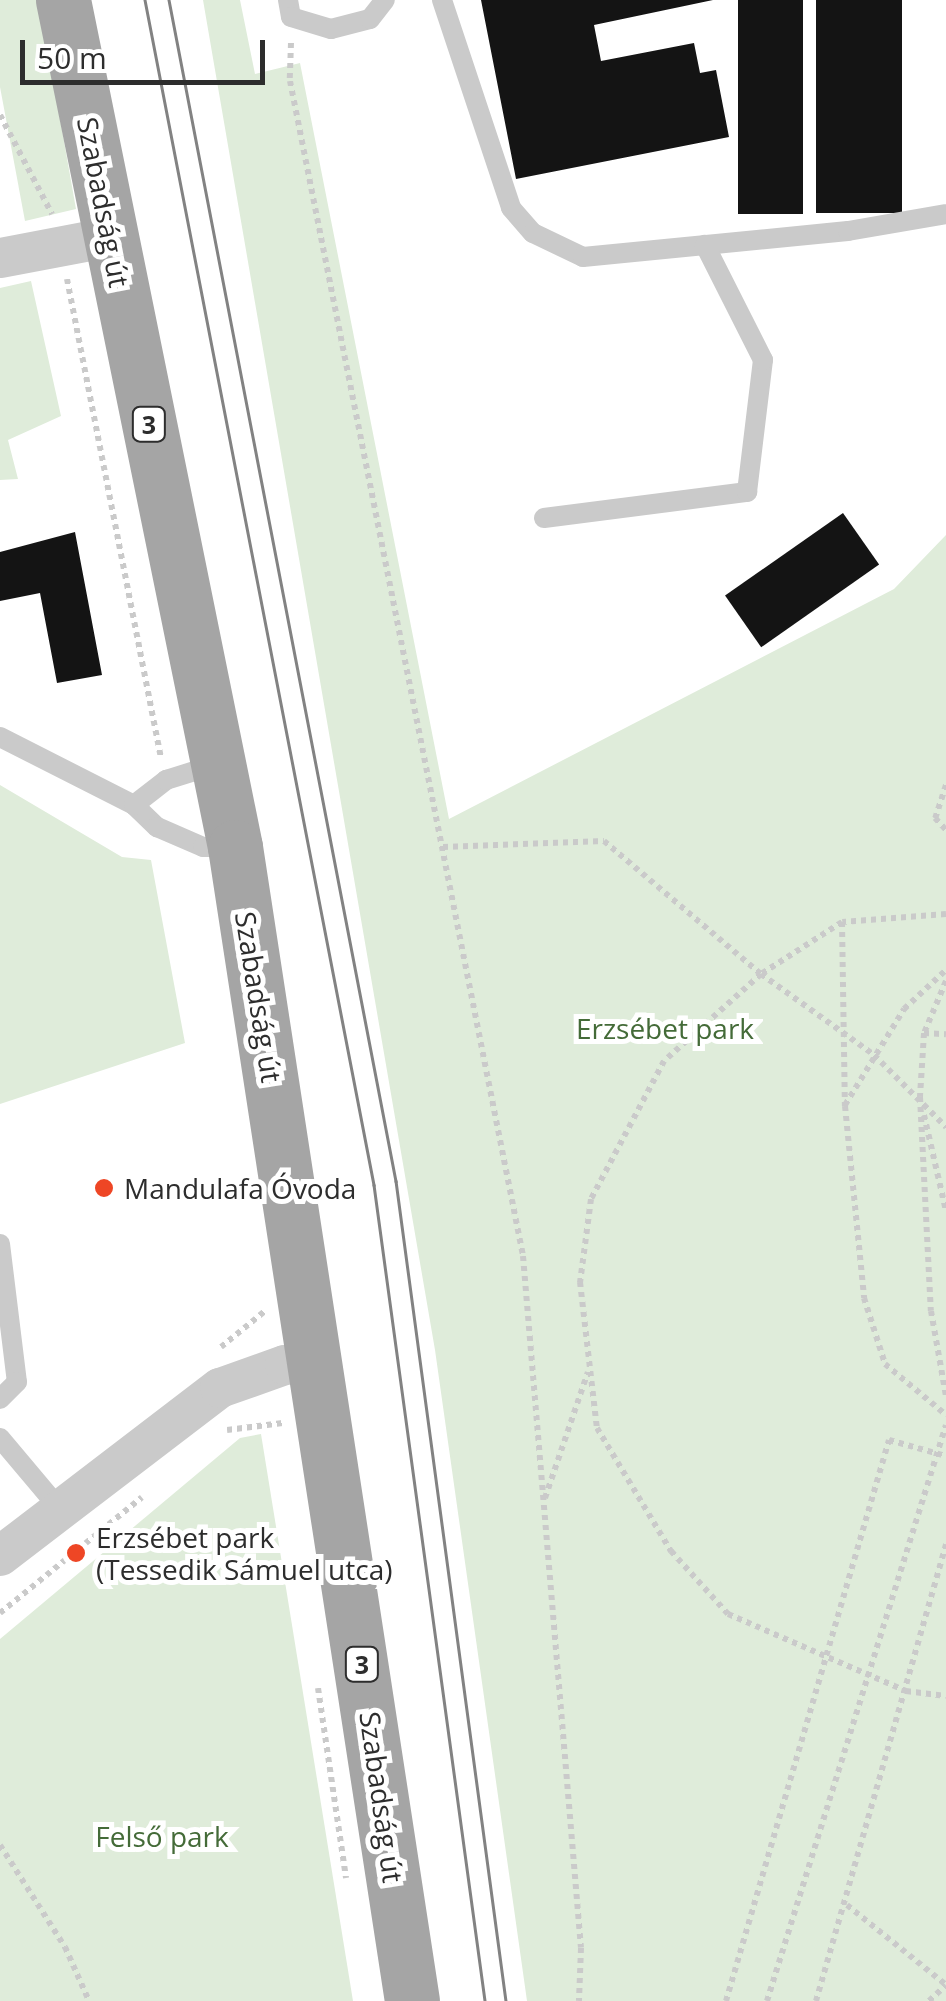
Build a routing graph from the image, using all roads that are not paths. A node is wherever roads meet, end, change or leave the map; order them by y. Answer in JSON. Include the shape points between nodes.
{"nodes":[{"id":1,"x":63,"y":0,"type":"edge"},
{"id":2,"x":386,"y":0,"type":"edge"},
{"id":3,"x":442,"y":0,"type":"edge"},
{"id":4,"x":290,"y":8,"type":"edge"},
{"id":5,"x":946,"y":214,"type":"edge"},
{"id":6,"x":111,"y":237,"type":"junction"},
{"id":7,"x":705,"y":245,"type":"junction"},
{"id":8,"x":0,"y":258,"type":"edge"},
{"id":9,"x":544,"y":518,"type":"dead end"},
{"id":10,"x":0,"y":736,"type":"edge"},
{"id":11,"x":218,"y":764,"type":"junction"},
{"id":12,"x":134,"y":804,"type":"junction"},
{"id":13,"x":235,"y":847,"type":"junction"},
{"id":14,"x":0,"y":1244,"type":"edge"},
{"id":15,"x":318,"y":1361,"type":"junction"},
{"id":16,"x":0,"y":1399,"type":"edge"},
{"id":17,"x":0,"y":1438,"type":"edge"},
{"id":18,"x":59,"y":1508,"type":"junction"},
{"id":19,"x":0,"y":1556,"type":"edge"},
{"id":20,"x":412,"y":2001,"type":"edge"}],
"edges":[{"from":1,"to":6,"type":"main road","name":"Szabadság út","number":"3"},
{"from":2,"to":4,"type":"lane","via":[[353,27],[309,26]]},
{"from":3,"to":7,"type":"lane","via":[[493,162],[511,208],[532,233],[583,257]]},
{"from":5,"to":7,"type":"lane"},
{"from":6,"to":8,"type":"street"},
{"from":6,"to":11,"type":"main road","name":"Szabadság út","number":"3"},
{"from":7,"to":9,"type":"lane","via":[[763,360],[748,492]]},
{"from":10,"to":12,"type":"lane"},
{"from":11,"to":12,"type":"lane","via":[[166,780]]},
{"from":11,"to":13,"type":"main road","name":"Szabadság út","number":"3"},
{"from":12,"to":13,"type":"lane","via":[[157,827],[203,847]]},
{"from":13,"to":15,"type":"main road","name":"Szabadság út","number":"3"},
{"from":14,"to":16,"type":"lane","via":[[17,1382]]},
{"from":15,"to":18,"type":"street","via":[[285,1364],[220,1388]]},
{"from":15,"to":20,"type":"main road","name":"Szabadság út","number":"3"},
{"from":17,"to":18,"type":"lane"},
{"from":18,"to":19,"type":"street"}]}
